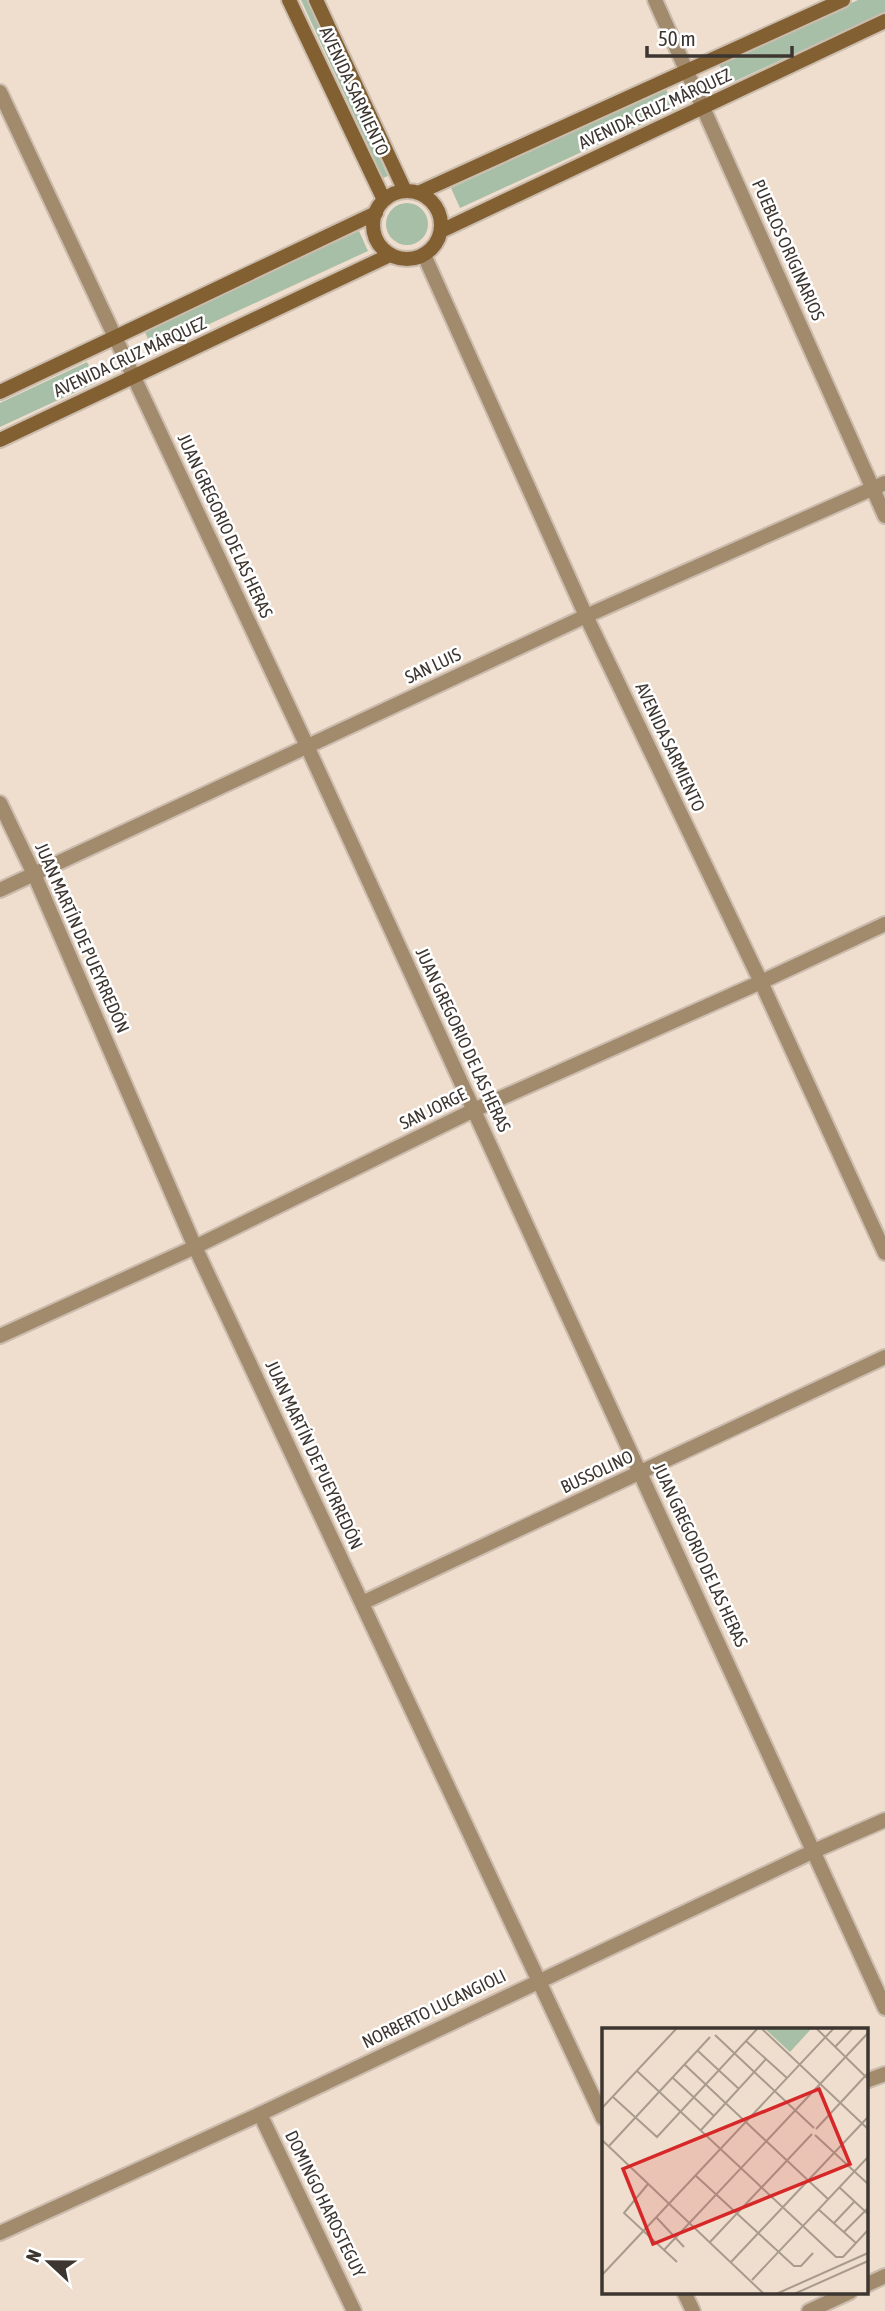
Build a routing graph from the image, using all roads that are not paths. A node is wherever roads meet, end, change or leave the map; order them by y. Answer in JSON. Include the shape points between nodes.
{"nodes":[{"id":1,"x":289,"y":0,"type":"edge"},
{"id":2,"x":316,"y":0,"type":"edge"},
{"id":3,"x":654,"y":0,"type":"edge"},
{"id":4,"x":844,"y":0,"type":"edge"},
{"id":5,"x":885,"y":21,"type":"edge"},
{"id":6,"x":687,"y":73,"type":"junction"},
{"id":7,"x":0,"y":92,"type":"edge"},
{"id":8,"x":704,"y":108,"type":"junction"},
{"id":9,"x":412,"y":192,"type":"junction"},
{"id":10,"x":384,"y":200,"type":"junction"},
{"id":11,"x":376,"y":213,"type":"junction"},
{"id":12,"x":441,"y":231,"type":"junction"},
{"id":13,"x":390,"y":255,"type":"junction"},
{"id":14,"x":424,"y":255,"type":"junction"},
{"id":15,"x":116,"y":338,"type":"junction"},
{"id":16,"x":134,"y":377,"type":"junction"},
{"id":17,"x":0,"y":392,"type":"edge"},
{"id":18,"x":0,"y":440,"type":"edge"},
{"id":19,"x":879,"y":486,"type":"edge"},
{"id":20,"x":885,"y":516,"type":"edge"},
{"id":21,"x":586,"y":616,"type":"junction"},
{"id":22,"x":307,"y":746,"type":"junction"},
{"id":23,"x":0,"y":803,"type":"edge"},
{"id":24,"x":34,"y":874,"type":"junction"},
{"id":25,"x":0,"y":890,"type":"edge"},
{"id":26,"x":885,"y":924,"type":"edge"},
{"id":27,"x":761,"y":982,"type":"junction"},
{"id":28,"x":474,"y":1110,"type":"junction"},
{"id":29,"x":195,"y":1247,"type":"junction"},
{"id":30,"x":885,"y":1253,"type":"edge"},
{"id":31,"x":0,"y":1336,"type":"edge"},
{"id":32,"x":885,"y":1357,"type":"edge"},
{"id":33,"x":641,"y":1473,"type":"junction"},
{"id":34,"x":362,"y":1603,"type":"junction"},
{"id":35,"x":885,"y":1820,"type":"edge"},
{"id":36,"x":814,"y":1851,"type":"junction"},
{"id":37,"x":539,"y":1980,"type":"junction"},
{"id":38,"x":885,"y":2008,"type":"edge"},
{"id":39,"x":885,"y":2074,"type":"edge"},
{"id":40,"x":868,"y":2080,"type":"edge"},
{"id":41,"x":260,"y":2114,"type":"junction"},
{"id":42,"x":602,"y":2116,"type":"edge"},
{"id":43,"x":0,"y":2233,"type":"edge"},
{"id":44,"x":885,"y":2276,"type":"edge"},
{"id":45,"x":868,"y":2284,"type":"edge"},
{"id":46,"x":685,"y":2294,"type":"edge"},
{"id":47,"x":846,"y":2294,"type":"edge"},
{"id":48,"x":354,"y":2311,"type":"edge"},
{"id":49,"x":693,"y":2311,"type":"edge"},
{"id":50,"x":809,"y":2311,"type":"edge"}],
"edges":[{"from":1,"to":10,"type":"main road","name":"AVENIDA SARMIENTO"},
{"from":2,"to":9,"type":"main road","name":"AVENIDA SARMIENTO"},
{"from":3,"to":6,"type":"street","name":"PUEBLOS ORIGINARIOS"},
{"from":4,"to":6,"type":"main road","name":"AVENIDA CRUZ MÁRQUEZ"},
{"from":5,"to":8,"type":"main road","name":"AVENIDA CRUZ MÁRQUEZ"},
{"from":6,"to":8,"type":"street","name":"PUEBLOS ORIGINARIOS"},
{"from":6,"to":9,"type":"main road","name":"AVENIDA CRUZ MÁRQUEZ"},
{"from":7,"to":15,"type":"street","name":"JUAN GREGORIO DE LAS HERAS"},
{"from":8,"to":12,"type":"main road","name":"AVENIDA CRUZ MÁRQUEZ"},
{"from":8,"to":19,"type":"street","name":"PUEBLOS ORIGINARIOS"},
{"from":9,"to":10,"type":"main road","via":[[397,192]]},
{"from":9,"to":12,"type":"main road","via":[[434,203]]},
{"from":10,"to":11,"type":"main road"},
{"from":11,"to":13,"type":"main road","via":[[377,241]]},
{"from":11,"to":15,"type":"main road","name":"AVENIDA CRUZ MÁRQUEZ"},
{"from":12,"to":14,"type":"main road"},
{"from":13,"to":14,"type":"main road","via":[[407,260]]},
{"from":13,"to":16,"type":"main road","name":"AVENIDA CRUZ MÁRQUEZ"},
{"from":14,"to":21,"type":"street","name":"AVENIDA SARMIENTO"},
{"from":15,"to":16,"type":"street","name":"JUAN GREGORIO DE LAS HERAS"},
{"from":15,"to":17,"type":"main road","name":"AVENIDA CRUZ MÁRQUEZ"},
{"from":16,"to":18,"type":"main road","name":"AVENIDA CRUZ MÁRQUEZ"},
{"from":16,"to":22,"type":"street","name":"JUAN GREGORIO DE LAS HERAS"},
{"from":19,"to":20,"type":"street","name":"PUEBLOS ORIGINARIOS"},
{"from":19,"to":21,"type":"street","name":"SAN LUIS"},
{"from":21,"to":22,"type":"street","name":"SAN LUIS"},
{"from":21,"to":27,"type":"street","name":"AVENIDA SARMIENTO"},
{"from":22,"to":24,"type":"street","name":"SAN LUIS"},
{"from":22,"to":28,"type":"street","name":"JUAN GREGORIO DE LAS HERAS"},
{"from":23,"to":24,"type":"street","name":"JUAN MARTÍN DE PUEYRREDÓN"},
{"from":24,"to":25,"type":"street","name":"SAN LUIS"},
{"from":24,"to":29,"type":"street","name":"JUAN MARTÍN DE PUEYRREDÓN"},
{"from":26,"to":27,"type":"street","name":"SAN JORGE"},
{"from":27,"to":28,"type":"street","name":"SAN JORGE"},
{"from":27,"to":30,"type":"street","name":"AVENIDA SARMIENTO"},
{"from":28,"to":29,"type":"street","name":"SAN JORGE"},
{"from":28,"to":33,"type":"street","name":"JUAN GREGORIO DE LAS HERAS"},
{"from":29,"to":31,"type":"street","name":"SAN JORGE"},
{"from":29,"to":34,"type":"street","name":"JUAN MARTÍN DE PUEYRREDÓN"},
{"from":32,"to":33,"type":"street","name":"BUSSOLINO"},
{"from":33,"to":34,"type":"street","name":"BUSSOLINO"},
{"from":33,"to":36,"type":"street","name":"JUAN GREGORIO DE LAS HERAS"},
{"from":34,"to":37,"type":"street","name":"JUAN MARTÍN DE PUEYRREDÓN"},
{"from":35,"to":36,"type":"street","name":"NORBERTO LUCANGIOLI"},
{"from":36,"to":37,"type":"street","name":"NORBERTO LUCANGIOLI"},
{"from":36,"to":38,"type":"street","name":"JUAN GREGORIO DE LAS HERAS"},
{"from":37,"to":41,"type":"street","name":"NORBERTO LUCANGIOLI"},
{"from":37,"to":42,"type":"street","name":"JUAN MARTÍN DE PUEYRREDÓN"},
{"from":39,"to":40,"type":"street"},
{"from":41,"to":43,"type":"street","name":"NORBERTO LUCANGIOLI"},
{"from":41,"to":48,"type":"street","name":"DOMINGO HAROSTEGUY"},
{"from":44,"to":45,"type":"street"},
{"from":46,"to":49,"type":"street"},
{"from":47,"to":50,"type":"street"}]}
